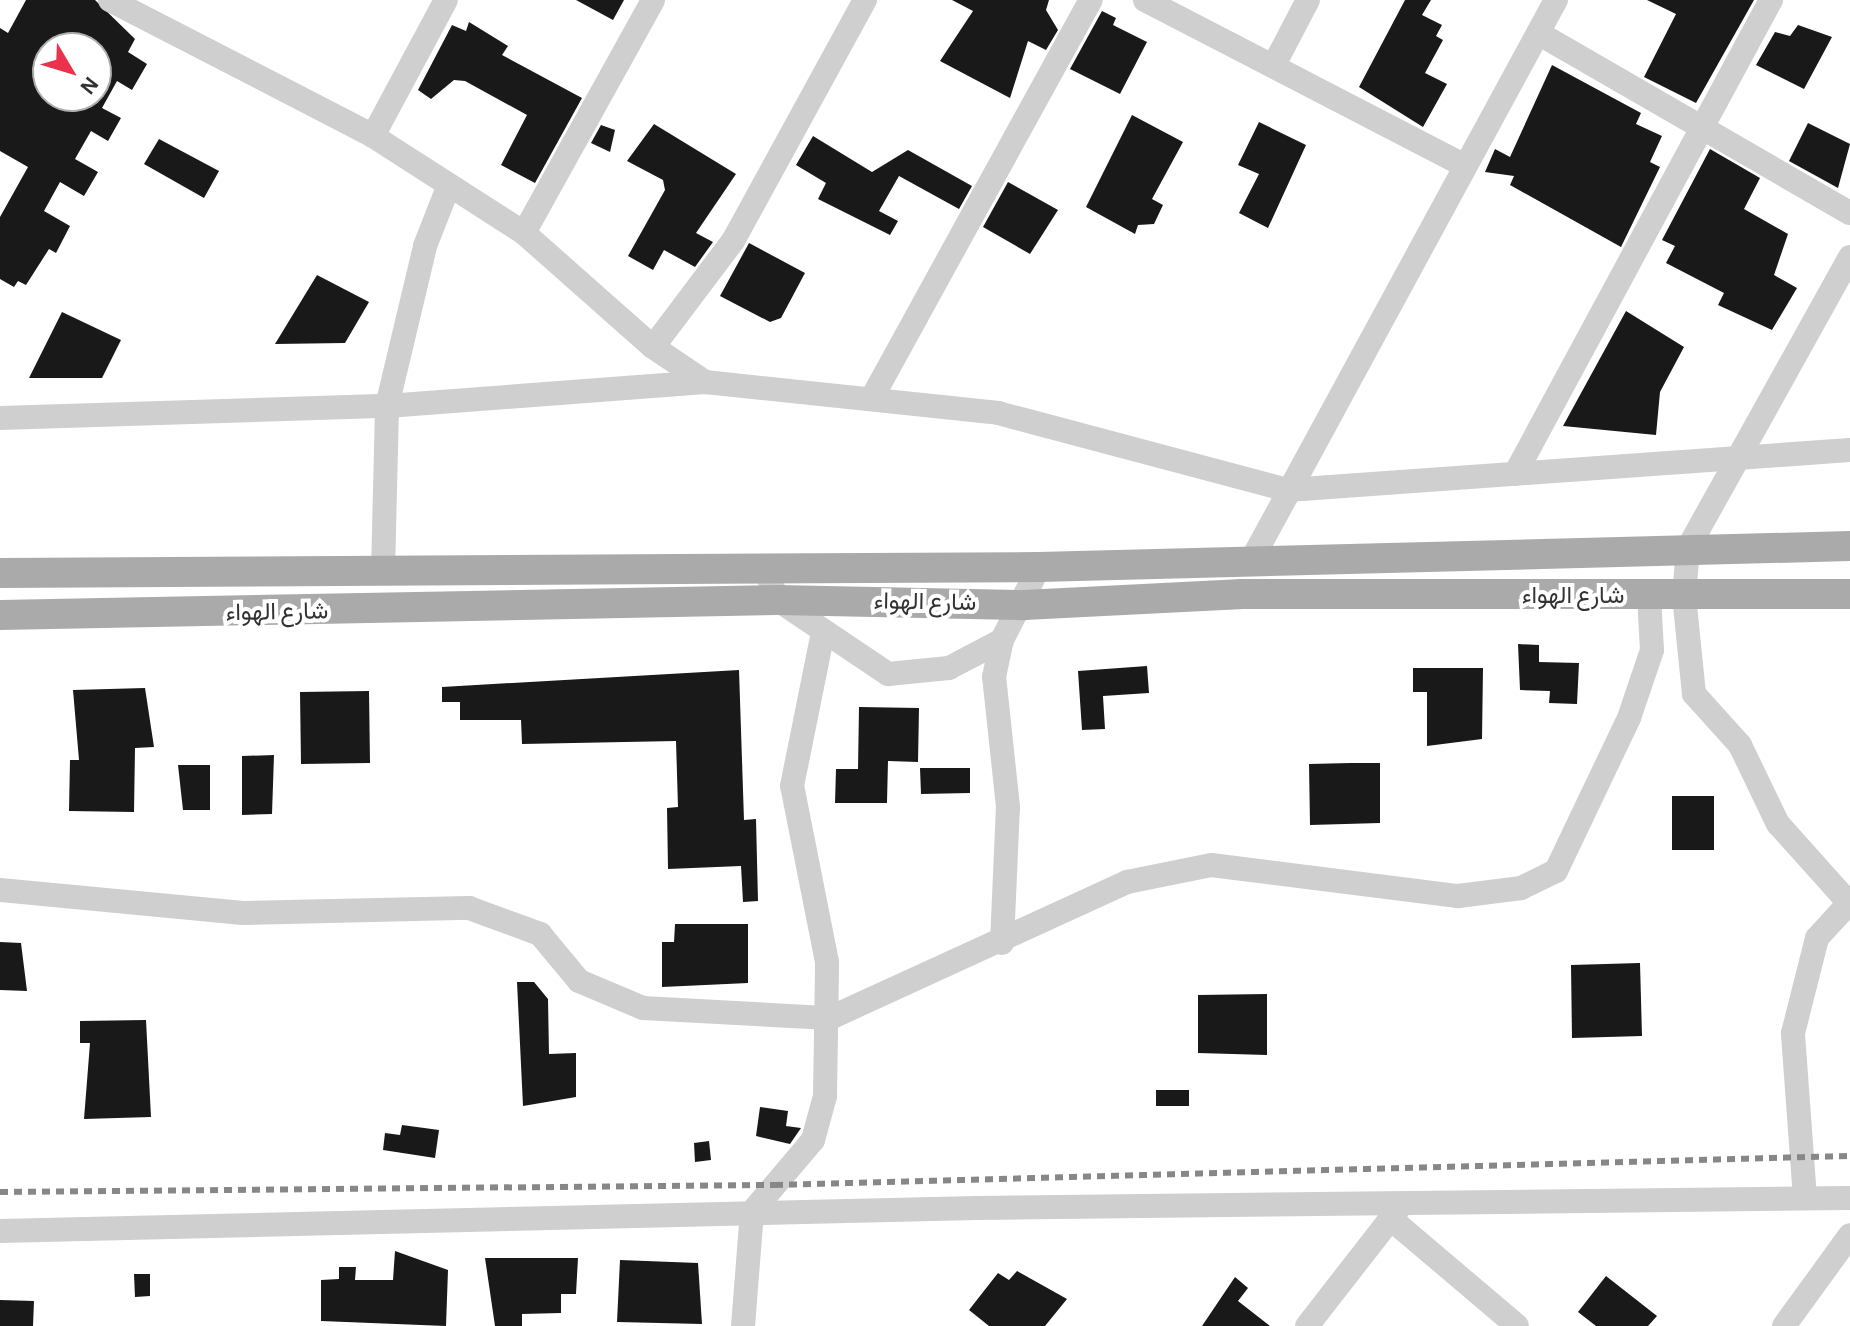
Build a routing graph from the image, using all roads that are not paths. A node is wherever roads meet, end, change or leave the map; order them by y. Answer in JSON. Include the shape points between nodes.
{"nodes":[{"id":1,"x":110,"y":0,"type":"edge"},
{"id":2,"x":446,"y":0,"type":"edge"},
{"id":3,"x":653,"y":0,"type":"edge"},
{"id":4,"x":865,"y":0,"type":"edge"},
{"id":5,"x":1091,"y":0,"type":"edge"},
{"id":6,"x":1145,"y":0,"type":"edge"},
{"id":7,"x":1308,"y":0,"type":"edge"},
{"id":8,"x":1556,"y":0,"type":"edge"},
{"id":9,"x":1771,"y":0,"type":"edge"},
{"id":10,"x":1538,"y":33,"type":"junction"},
{"id":11,"x":1275,"y":63,"type":"junction"},
{"id":12,"x":1699,"y":130,"type":"junction"},
{"id":13,"x":373,"y":136,"type":"junction"},
{"id":14,"x":1465,"y":166,"type":"junction"},
{"id":15,"x":447,"y":190,"type":"junction"},
{"id":16,"x":1850,"y":213,"type":"edge"},
{"id":17,"x":524,"y":233,"type":"junction"},
{"id":18,"x":1850,"y":257,"type":"edge"},
{"id":19,"x":653,"y":347,"type":"junction"},
{"id":20,"x":705,"y":382,"type":"junction"},
{"id":21,"x":873,"y":396,"type":"junction"},
{"id":22,"x":387,"y":406,"type":"junction"},
{"id":23,"x":0,"y":418,"type":"edge"},
{"id":24,"x":1850,"y":450,"type":"edge"},
{"id":25,"x":1737,"y":459,"type":"junction"},
{"id":26,"x":1515,"y":474,"type":"junction"},
{"id":27,"x":1288,"y":490,"type":"junction"},
{"id":28,"x":1850,"y":546,"type":"edge"},
{"id":29,"x":1688,"y":548,"type":"junction"},
{"id":30,"x":1250,"y":563,"type":"junction"},
{"id":31,"x":764,"y":567,"type":"junction"},
{"id":32,"x":1039,"y":567,"type":"junction"},
{"id":33,"x":383,"y":572,"type":"junction"},
{"id":34,"x":0,"y":573,"type":"edge"},
{"id":35,"x":1850,"y":594,"type":"edge"},
{"id":36,"x":1684,"y":596,"type":"junction"},
{"id":37,"x":1649,"y":597,"type":"junction"},
{"id":38,"x":778,"y":600,"type":"junction"},
{"id":39,"x":1024,"y":605,"type":"junction"},
{"id":40,"x":0,"y":615,"type":"edge"},
{"id":41,"x":823,"y":632,"type":"junction"},
{"id":42,"x":1002,"y":640,"type":"junction"},
{"id":43,"x":0,"y":890,"type":"edge"},
{"id":44,"x":1849,"y":902,"type":"edge"},
{"id":45,"x":1002,"y":943,"type":"junction"},
{"id":46,"x":830,"y":1018,"type":"junction"},
{"id":47,"x":1805,"y":1198,"type":"junction"},
{"id":48,"x":1850,"y":1198,"type":"edge"},
{"id":49,"x":1397,"y":1211,"type":"junction"},
{"id":50,"x":752,"y":1212,"type":"junction"},
{"id":51,"x":0,"y":1231,"type":"edge"},
{"id":52,"x":1850,"y":1235,"type":"edge"},
{"id":53,"x":743,"y":1326,"type":"edge"},
{"id":54,"x":1307,"y":1326,"type":"edge"},
{"id":55,"x":1517,"y":1326,"type":"edge"},
{"id":56,"x":1784,"y":1326,"type":"edge"}],
"edges":[{"from":1,"to":13,"type":"street"},
{"from":2,"to":13,"type":"street"},
{"from":3,"to":17,"type":"street"},
{"from":4,"to":19,"type":"street","via":[[733,241]]},
{"from":5,"to":21,"type":"street"},
{"from":6,"to":11,"type":"street"},
{"from":7,"to":11,"type":"street"},
{"from":8,"to":10,"type":"street"},
{"from":9,"to":12,"type":"street"},
{"from":10,"to":12,"type":"street"},
{"from":10,"to":14,"type":"street"},
{"from":11,"to":14,"type":"street"},
{"from":12,"to":16,"type":"street"},
{"from":12,"to":26,"type":"street"},
{"from":13,"to":15,"type":"street"},
{"from":14,"to":27,"type":"street"},
{"from":15,"to":17,"type":"street"},
{"from":15,"to":22,"type":"street","via":[[425,246]]},
{"from":17,"to":19,"type":"street"},
{"from":18,"to":25,"type":"street"},
{"from":19,"to":20,"type":"street"},
{"from":20,"to":21,"type":"street"},
{"from":20,"to":22,"type":"street"},
{"from":21,"to":27,"type":"street","via":[[998,413]]},
{"from":22,"to":23,"type":"street"},
{"from":22,"to":33,"type":"street"},
{"from":24,"to":25,"type":"street"},
{"from":25,"to":26,"type":"street"},
{"from":25,"to":29,"type":"street"},
{"from":26,"to":27,"type":"street"},
{"from":27,"to":30,"type":"street"},
{"from":28,"to":29,"type":"main road","name":"شارع الهواء"},
{"from":29,"to":30,"type":"main road","name":"شارع الهواء"},
{"from":29,"to":36,"type":"street"},
{"from":30,"to":32,"type":"main road","name":"شارع الهواء"},
{"from":31,"to":32,"type":"main road","name":"شارع الهواء"},
{"from":31,"to":33,"type":"main road","name":"شارع الهواء"},
{"from":31,"to":38,"type":"street"},
{"from":32,"to":39,"type":"street"},
{"from":33,"to":34,"type":"main road","name":"شارع الهواء"},
{"from":35,"to":36,"type":"main road","name":"شارع الهواء"},
{"from":36,"to":37,"type":"main road","name":"شارع الهواء"},
{"from":36,"to":44,"type":"street","via":[[1694,694],[1740,745],[1778,824]]},
{"from":37,"to":39,"type":"main road","name":"شارع الهواء","via":[[1243,594]]},
{"from":37,"to":45,"type":"street","via":[[1652,650],[1629,718],[1556,871],[1521,888],[1458,896],[1211,865],[1127,882]]},
{"from":38,"to":39,"type":"main road","name":"شارع الهواء"},
{"from":38,"to":40,"type":"main road","name":"شارع الهواء"},
{"from":38,"to":41,"type":"street"},
{"from":39,"to":42,"type":"street"},
{"from":41,"to":42,"type":"street","via":[[888,674],[949,668]]},
{"from":41,"to":46,"type":"street","via":[[792,786],[820,903]]},
{"from":42,"to":45,"type":"street","via":[[994,677],[1008,807]]},
{"from":43,"to":46,"type":"street","via":[[243,913],[469,908],[540,934],[579,981],[643,1008]]},
{"from":44,"to":47,"type":"street","via":[[1817,938],[1793,1033]]},
{"from":45,"to":46,"type":"street"},
{"from":46,"to":50,"type":"street","via":[[820,1123]]},
{"from":47,"to":48,"type":"street"},
{"from":47,"to":49,"type":"street"},
{"from":49,"to":50,"type":"street"},
{"from":49,"to":54,"type":"street"},
{"from":49,"to":55,"type":"street"},
{"from":50,"to":51,"type":"street"},
{"from":50,"to":53,"type":"street"},
{"from":52,"to":56,"type":"street"}]}
